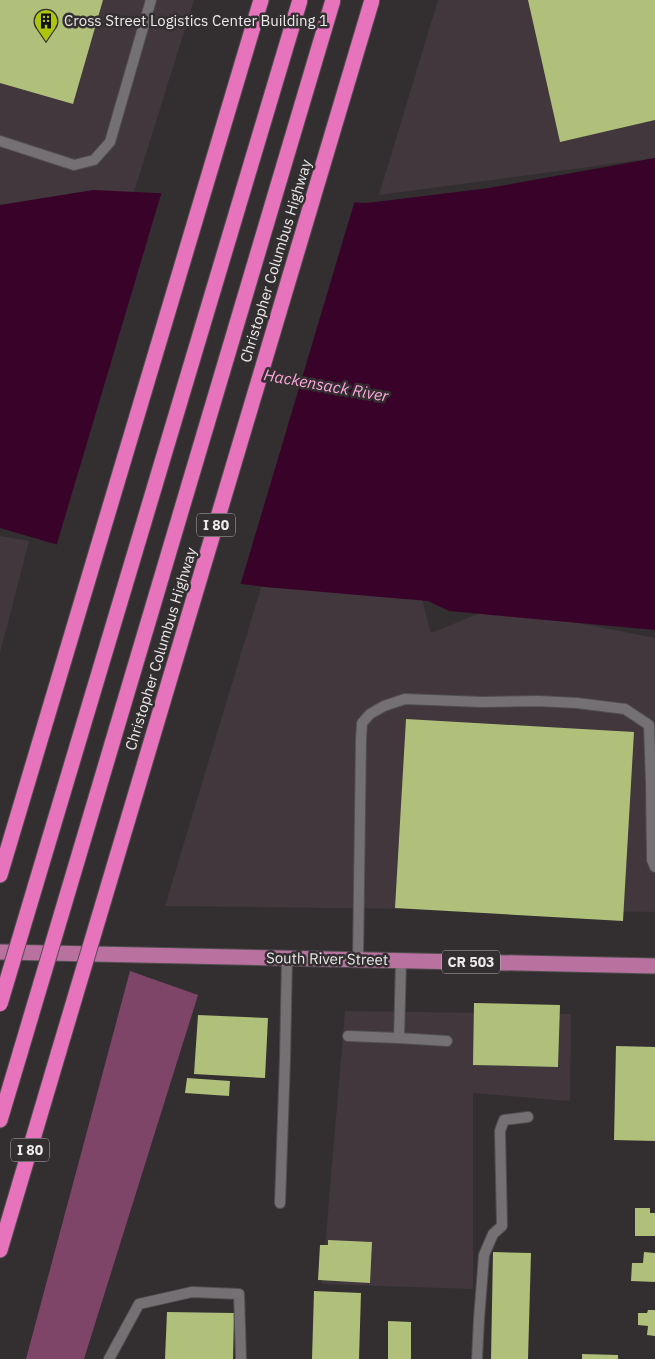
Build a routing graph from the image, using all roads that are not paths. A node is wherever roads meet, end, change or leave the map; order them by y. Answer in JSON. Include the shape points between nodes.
{"nodes":[{"id":1,"x":151,"y":0,"type":"edge"},
{"id":2,"x":261,"y":0,"type":"edge"},
{"id":3,"x":300,"y":0,"type":"edge"},
{"id":4,"x":333,"y":0,"type":"edge"},
{"id":5,"x":372,"y":0,"type":"edge"},
{"id":6,"x":0,"y":141,"type":"edge"},
{"id":7,"x":655,"y":866,"type":"edge"},
{"id":8,"x":0,"y":875,"type":"edge"},
{"id":9,"x":0,"y":952,"type":"edge"},
{"id":10,"x":287,"y":958,"type":"junction"},
{"id":11,"x":358,"y":960,"type":"junction"},
{"id":12,"x":400,"y":961,"type":"junction"},
{"id":13,"x":655,"y":966,"type":"edge"},
{"id":14,"x":0,"y":1004,"type":"edge"},
{"id":15,"x":348,"y":1036,"type":"dead end"},
{"id":16,"x":398,"y":1038,"type":"junction"},
{"id":17,"x":447,"y":1040,"type":"dead end"},
{"id":18,"x":528,"y":1117,"type":"dead end"},
{"id":19,"x":0,"y":1120,"type":"edge"},
{"id":20,"x":280,"y":1203,"type":"dead end"},
{"id":21,"x":0,"y":1250,"type":"edge"},
{"id":22,"x":109,"y":1359,"type":"edge"},
{"id":23,"x":241,"y":1359,"type":"edge"},
{"id":24,"x":477,"y":1359,"type":"edge"}],
"edges":[{"from":1,"to":6,"type":"lane","via":[[110,142],[94,160],[74,165]]},
{"from":2,"to":8,"type":"highway"},
{"from":3,"to":14,"type":"highway","bridge":true},
{"from":4,"to":19,"type":"highway","name":"Christopher Columbus Highway","number":"I 80","bridge":true},
{"from":5,"to":21,"type":"highway","name":"Christopher Columbus Highway","number":"I 80","bridge":true},
{"from":7,"to":11,"type":"lane","via":[[652,860],[648,724],[625,709],[577,703],[405,699],[384,706],[362,723]]},
{"from":9,"to":10,"type":"main road","name":"South River Street","number":"CR 503"},
{"from":10,"to":11,"type":"main road","name":"South River Street","number":"CR 503"},
{"from":10,"to":20,"type":"lane"},
{"from":11,"to":12,"type":"main road","name":"South River Street","number":"CR 503"},
{"from":12,"to":13,"type":"main road","name":"South River Street","number":"CR 503"},
{"from":12,"to":16,"type":"lane"},
{"from":15,"to":16,"type":"lane"},
{"from":16,"to":17,"type":"lane"},
{"from":18,"to":24,"type":"lane","via":[[504,1120],[500,1131],[502,1226],[493,1234],[484,1255]]},
{"from":22,"to":23,"type":"lane","via":[[139,1304],[192,1292],[239,1294]]}]}
